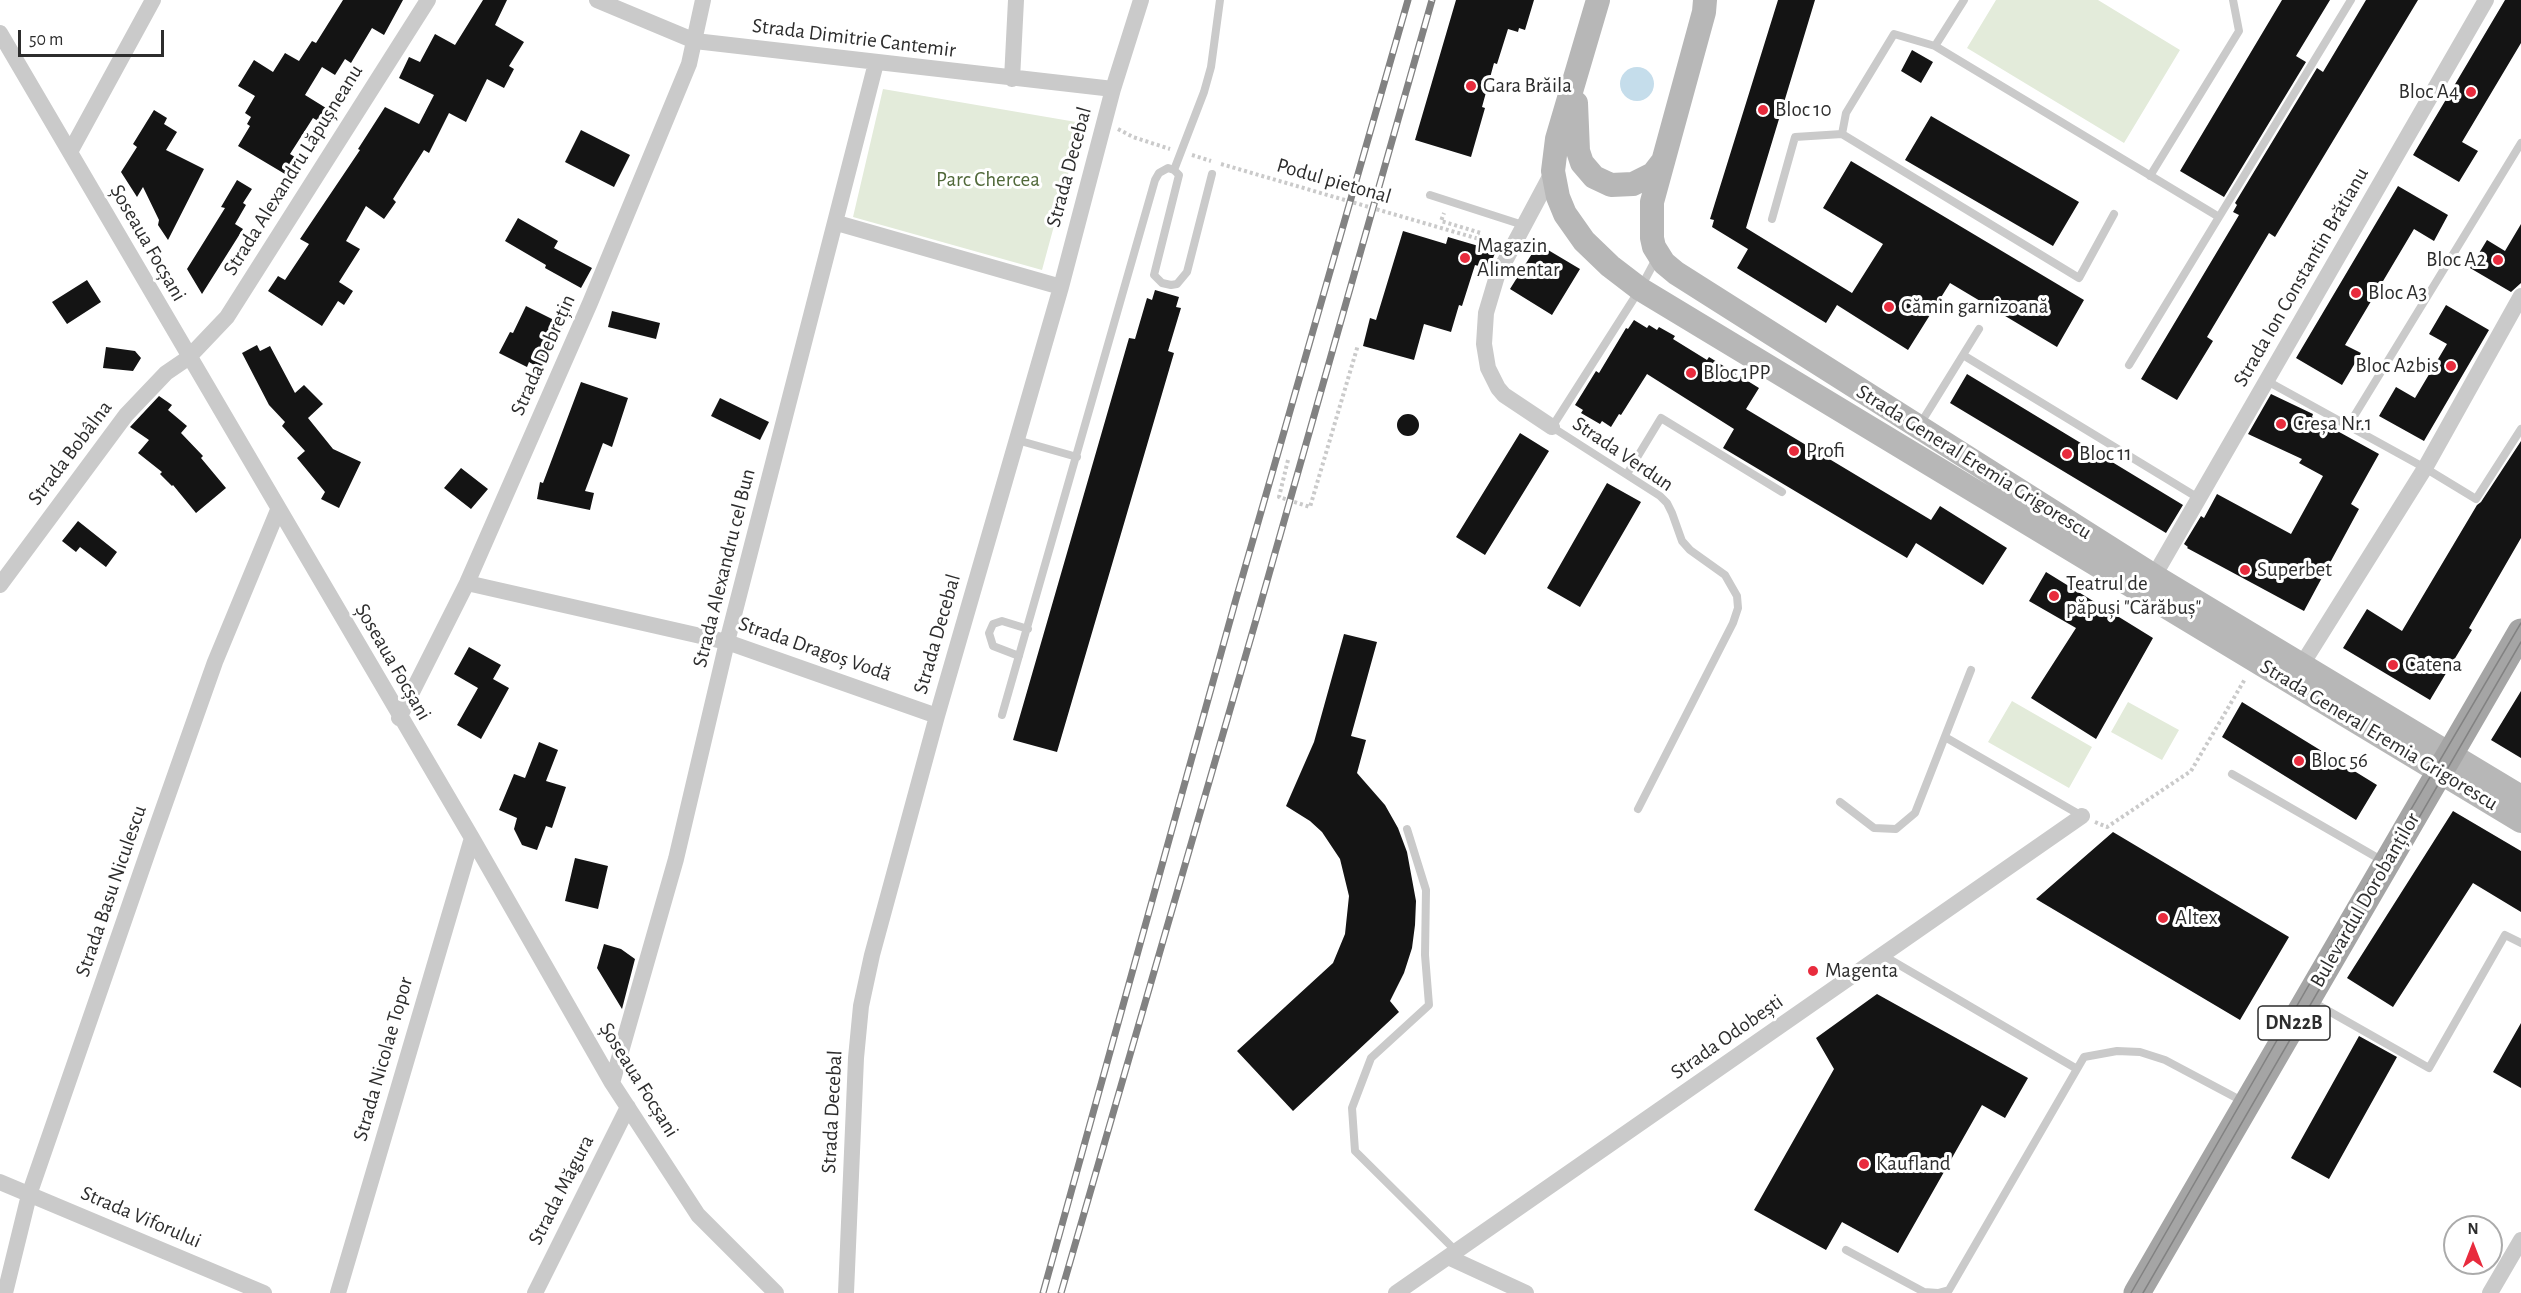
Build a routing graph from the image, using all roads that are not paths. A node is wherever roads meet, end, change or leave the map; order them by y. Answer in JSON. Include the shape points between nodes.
{"nodes":[{"id":1,"x":153,"y":0,"type":"edge"},
{"id":2,"x":428,"y":0,"type":"edge"},
{"id":3,"x":597,"y":0,"type":"edge"},
{"id":4,"x":703,"y":0,"type":"edge"},
{"id":5,"x":1016,"y":0,"type":"edge"},
{"id":6,"x":1141,"y":0,"type":"edge"},
{"id":7,"x":1220,"y":0,"type":"edge"},
{"id":8,"x":1598,"y":0,"type":"edge"},
{"id":9,"x":1613,"y":0,"type":"edge"},
{"id":10,"x":1688,"y":0,"type":"edge"},
{"id":11,"x":1705,"y":0,"type":"edge"},
{"id":12,"x":1964,"y":0,"type":"edge"},
{"id":13,"x":2233,"y":0,"type":"edge"},
{"id":14,"x":2351,"y":0,"type":"edge"},
{"id":15,"x":2486,"y":0,"type":"edge"},
{"id":16,"x":1592,"y":24,"type":"junction"},
{"id":17,"x":0,"y":33,"type":"edge"},
{"id":18,"x":1698,"y":34,"type":"junction"},
{"id":19,"x":695,"y":41,"type":"junction"},
{"id":20,"x":1935,"y":46,"type":"junction"},
{"id":21,"x":876,"y":63,"type":"junction"},
{"id":22,"x":1576,"y":78,"type":"junction"},
{"id":23,"x":1012,"y":79,"type":"junction"},
{"id":24,"x":1113,"y":89,"type":"junction"},
{"id":25,"x":1842,"y":134,"type":"junction"},
{"id":26,"x":2521,"y":143,"type":"edge"},
{"id":27,"x":70,"y":152,"type":"junction"},
{"id":28,"x":1663,"y":161,"type":"junction"},
{"id":29,"x":1174,"y":170,"type":"junction"},
{"id":30,"x":1553,"y":171,"type":"junction"},
{"id":31,"x":1212,"y":174,"type":"dead end"},
{"id":32,"x":2150,"y":176,"type":"junction"},
{"id":33,"x":1430,"y":195,"type":"dead end"},
{"id":34,"x":2114,"y":214,"type":"dead end"},
{"id":35,"x":2219,"y":217,"type":"junction"},
{"id":36,"x":1773,"y":219,"type":"dead end"},
{"id":37,"x":837,"y":223,"type":"junction"},
{"id":38,"x":1523,"y":225,"type":"junction"},
{"id":39,"x":1658,"y":254,"type":"junction"},
{"id":40,"x":1061,"y":286,"type":"junction"},
{"id":41,"x":1640,"y":288,"type":"junction"},
{"id":42,"x":2521,"y":296,"type":"edge"},
{"id":43,"x":1979,"y":329,"type":"dead end"},
{"id":44,"x":1963,"y":355,"type":"junction"},
{"id":45,"x":189,"y":358,"type":"junction"},
{"id":46,"x":2129,"y":365,"type":"dead end"},
{"id":47,"x":2267,"y":381,"type":"junction"},
{"id":48,"x":2348,"y":426,"type":"junction"},
{"id":49,"x":1552,"y":427,"type":"junction"},
{"id":50,"x":1919,"y":427,"type":"junction"},
{"id":51,"x":2521,"y":429,"type":"edge"},
{"id":52,"x":1017,"y":440,"type":"junction"},
{"id":53,"x":1077,"y":457,"type":"junction"},
{"id":54,"x":2425,"y":468,"type":"junction"},
{"id":55,"x":1627,"y":474,"type":"junction"},
{"id":56,"x":1782,"y":492,"type":"dead end"},
{"id":57,"x":2200,"y":500,"type":"junction"},
{"id":58,"x":278,"y":510,"type":"junction"},
{"id":59,"x":2154,"y":576,"type":"junction"},
{"id":60,"x":467,"y":583,"type":"junction"},
{"id":61,"x":0,"y":585,"type":"edge"},
{"id":62,"x":1028,"y":629,"type":"junction"},
{"id":63,"x":2521,"y":632,"type":"edge"},
{"id":64,"x":727,"y":642,"type":"junction"},
{"id":65,"x":1019,"y":656,"type":"junction"},
{"id":66,"x":1971,"y":670,"type":"dead end"},
{"id":67,"x":2296,"y":672,"type":"junction"},
{"id":68,"x":1002,"y":715,"type":"dead end"},
{"id":69,"x":937,"y":716,"type":"junction"},
{"id":70,"x":399,"y":718,"type":"junction"},
{"id":71,"x":1945,"y":737,"type":"junction"},
{"id":72,"x":2445,"y":762,"type":"junction"},
{"id":73,"x":2232,"y":774,"type":"dead end"},
{"id":74,"x":2521,"y":797,"type":"edge"},
{"id":75,"x":1840,"y":802,"type":"dead end"},
{"id":76,"x":1638,"y":809,"type":"dead end"},
{"id":77,"x":2082,"y":816,"type":"joint"},
{"id":78,"x":2521,"y":821,"type":"edge"},
{"id":79,"x":1407,"y":829,"type":"dead end"},
{"id":80,"x":472,"y":838,"type":"junction"},
{"id":81,"x":2386,"y":863,"type":"junction"},
{"id":82,"x":2521,"y":943,"type":"edge"},
{"id":83,"x":1884,"y":956,"type":"junction"},
{"id":84,"x":2308,"y":999,"type":"junction"},
{"id":85,"x":2077,"y":1069,"type":"junction"},
{"id":86,"x":612,"y":1083,"type":"junction"},
{"id":87,"x":2247,"y":1104,"type":"junction"},
{"id":88,"x":628,"y":1107,"type":"junction"},
{"id":89,"x":0,"y":1182,"type":"edge"},
{"id":90,"x":29,"y":1195,"type":"junction"},
{"id":91,"x":2521,"y":1240,"type":"edge"},
{"id":92,"x":1846,"y":1250,"type":"dead end"},
{"id":93,"x":1452,"y":1254,"type":"junction"},
{"id":94,"x":5,"y":1293,"type":"edge"},
{"id":95,"x":264,"y":1293,"type":"edge"},
{"id":96,"x":338,"y":1293,"type":"edge"},
{"id":97,"x":535,"y":1293,"type":"edge"},
{"id":98,"x":776,"y":1293,"type":"edge"},
{"id":99,"x":846,"y":1293,"type":"edge"},
{"id":100,"x":1396,"y":1293,"type":"edge"},
{"id":101,"x":1526,"y":1293,"type":"edge"},
{"id":102,"x":2137,"y":1293,"type":"edge"},
{"id":103,"x":2490,"y":1293,"type":"edge"}],
"edges":[{"from":1,"to":27,"type":"street"},
{"from":2,"to":45,"type":"street","name":"Strada Alexandru Lăpușneanu","via":[[227,317]]},
{"from":3,"to":19,"type":"street","name":"Strada Dimitrie Cantemir"},
{"from":4,"to":19,"type":"street","name":"Strada Debrețin"},
{"from":5,"to":23,"type":"street"},
{"from":6,"to":24,"type":"street","name":"Strada Decebal"},
{"from":7,"to":29,"type":"lane","via":[[1208,80]]},
{"from":8,"to":16,"type":"street","name":"Strada General Eremia Grigorescu"},
{"from":9,"to":16,"type":"street"},
{"from":10,"to":18,"type":"street","via":[[1696,16]]},
{"from":11,"to":18,"type":"street"},
{"from":12,"to":20,"type":"lane"},
{"from":13,"to":32,"type":"lane","via":[[2239,31]]},
{"from":14,"to":35,"type":"lane"},
{"from":15,"to":47,"type":"street","name":"Strada Ion Constantin Brătianu"},
{"from":16,"to":22,"type":"street","name":"Strada General Eremia Grigorescu"},
{"from":17,"to":27,"type":"street","name":"Șoseaua Focșani"},
{"from":18,"to":28,"type":"street"},
{"from":19,"to":21,"type":"street","name":"Strada Dimitrie Cantemir"},
{"from":19,"to":60,"type":"street","name":"Strada Debrețin","via":[[590,303]]},
{"from":20,"to":25,"type":"lane","via":[[1894,34],[1846,113]]},
{"from":20,"to":32,"type":"lane"},
{"from":21,"to":23,"type":"street","name":"Strada Dimitrie Cantemir"},
{"from":21,"to":37,"type":"street","name":"Strada Alexandru cel Bun"},
{"from":22,"to":28,"type":"street","via":[[1578,152],[1594,177],[1611,184],[1633,184],[1653,174]]},
{"from":22,"to":30,"type":"street","name":"Strada General Eremia Grigorescu","via":[[1557,139]]},
{"from":23,"to":24,"type":"street","name":"Strada Dimitrie Cantemir"},
{"from":24,"to":40,"type":"street","name":"Strada Decebal"},
{"from":25,"to":34,"type":"lane","via":[[2079,278]]},
{"from":25,"to":36,"type":"lane","via":[[1795,137]]},
{"from":26,"to":48,"type":"lane"},
{"from":27,"to":45,"type":"street","name":"Șoseaua Focșani"},
{"from":28,"to":39,"type":"street","via":[[1650,214]]},
{"from":29,"to":31,"type":"lane","via":[[1179,176],[1178,184],[1154,275],[1171,285],[1177,284],[1187,272]]},
{"from":29,"to":53,"type":"lane","via":[[1163,170],[1155,180]]},
{"from":30,"to":38,"type":"street"},
{"from":30,"to":41,"type":"street","name":"Strada General Eremia Grigorescu","via":[[1556,191],[1576,231],[1595,252]]},
{"from":32,"to":35,"type":"lane"},
{"from":33,"to":38,"type":"lane"},
{"from":35,"to":46,"type":"lane"},
{"from":37,"to":40,"type":"street"},
{"from":37,"to":64,"type":"street","name":"Strada Alexandru cel Bun"},
{"from":38,"to":49,"type":"street","via":[[1490,296],[1484,331],[1485,355],[1492,379],[1504,395]]},
{"from":39,"to":41,"type":"lane","name":"Strada Verdun"},
{"from":39,"to":50,"type":"street","name":"Strada General Eremia Grigorescu","via":[[1676,273]]},
{"from":40,"to":52,"type":"street","name":"Strada Decebal"},
{"from":41,"to":49,"type":"lane","name":"Strada Verdun"},
{"from":41,"to":67,"type":"street","name":"Strada General Eremia Grigorescu","via":[[2256,660]]},
{"from":42,"to":54,"type":"street"},
{"from":43,"to":44,"type":"lane"},
{"from":44,"to":50,"type":"lane"},
{"from":44,"to":57,"type":"lane"},
{"from":45,"to":58,"type":"street","name":"Șoseaua Focșani"},
{"from":45,"to":61,"type":"street","name":"Strada Bobâlna","via":[[166,373],[126,415]]},
{"from":47,"to":48,"type":"lane"},
{"from":47,"to":57,"type":"street","name":"Strada Ion Constantin Brătianu"},
{"from":48,"to":54,"type":"lane"},
{"from":49,"to":55,"type":"lane","name":"Strada Verdun"},
{"from":50,"to":59,"type":"street","name":"Strada General Eremia Grigorescu"},
{"from":51,"to":54,"type":"lane","via":[[2476,499]]},
{"from":52,"to":53,"type":"lane"},
{"from":52,"to":69,"type":"street","name":"Strada Decebal"},
{"from":53,"to":62,"type":"lane"},
{"from":54,"to":67,"type":"street"},
{"from":55,"to":56,"type":"lane","via":[[1661,418]]},
{"from":55,"to":76,"type":"lane","name":"Strada Verdun","via":[[1667,503],[1682,541],[1725,575],[1734,587],[1738,608]]},
{"from":57,"to":59,"type":"street","name":"Strada Ion Constantin Brătianu"},
{"from":58,"to":70,"type":"street","name":"Șoseaua Focșani"},
{"from":58,"to":90,"type":"street","name":"Strada Basu Niculescu","via":[[216,662]]},
{"from":59,"to":67,"type":"street","name":"Strada General Eremia Grigorescu"},
{"from":60,"to":64,"type":"street","name":"Strada Dragoș Vodă"},
{"from":60,"to":70,"type":"street","name":"Strada Debrețin"},
{"from":62,"to":65,"type":"lane"},
{"from":62,"to":65,"type":"lane","via":[[1002,621],[993,624],[989,633],[993,646]]},
{"from":63,"to":72,"type":"main road","name":"Bulevardul Dorobanților","number":"DN22B"},
{"from":64,"to":69,"type":"street","name":"Strada Dragoș Vodă"},
{"from":64,"to":86,"type":"street","name":"Strada Alexandru cel Bun","via":[[676,859]]},
{"from":65,"to":68,"type":"lane"},
{"from":66,"to":71,"type":"lane"},
{"from":67,"to":72,"type":"street","name":"Strada General Eremia Grigorescu"},
{"from":69,"to":99,"type":"street","name":"Strada Decebal","via":[[861,1006]]},
{"from":70,"to":80,"type":"street","name":"Șoseaua Focșani"},
{"from":71,"to":75,"type":"lane","via":[[1915,813],[1896,829],[1874,828]]},
{"from":71,"to":77,"type":"lane"},
{"from":72,"to":74,"type":"street","name":"Strada General Eremia Grigorescu"},
{"from":72,"to":78,"type":"street","name":"Strada General Eremia Grigorescu"},
{"from":72,"to":81,"type":"main road","name":"Bulevardul Dorobanților","number":"DN22B"},
{"from":73,"to":81,"type":"lane"},
{"from":77,"to":83,"type":"street","name":"Strada Odobești"},
{"from":79,"to":93,"type":"lane","via":[[1426,890],[1429,1005],[1371,1058],[1352,1108],[1355,1151]]},
{"from":80,"to":86,"type":"street","name":"Șoseaua Focșani"},
{"from":80,"to":96,"type":"street","name":"Strada Nicolae Topor"},
{"from":81,"to":84,"type":"main road","name":"Bulevardul Dorobanților","number":"DN22B"},
{"from":82,"to":84,"type":"lane","via":[[2505,934],[2429,1068]]},
{"from":83,"to":85,"type":"lane"},
{"from":83,"to":93,"type":"street","name":"Strada Odobești"},
{"from":84,"to":87,"type":"main road","name":"Bulevardul Dorobanților","number":"DN22B"},
{"from":85,"to":87,"type":"lane","via":[[2084,1057],[2098,1053],[2140,1052],[2165,1060]]},
{"from":85,"to":92,"type":"lane","via":[[1949,1290],[1924,1292]]},
{"from":86,"to":88,"type":"street","name":"Șoseaua Focșani"},
{"from":87,"to":102,"type":"main road","name":"Bulevardul Dorobanților","number":"DN22B"},
{"from":88,"to":97,"type":"street","name":"Strada Măgura"},
{"from":88,"to":98,"type":"street","name":"Șoseaua Focșani","via":[[698,1215]]},
{"from":89,"to":90,"type":"street","name":"Strada Viforului"},
{"from":90,"to":94,"type":"street","name":"Strada Basu Niculescu"},
{"from":90,"to":95,"type":"street","name":"Strada Viforului"},
{"from":91,"to":103,"type":"street"},
{"from":93,"to":100,"type":"street","name":"Strada Odobești"},
{"from":93,"to":101,"type":"street"}]}
